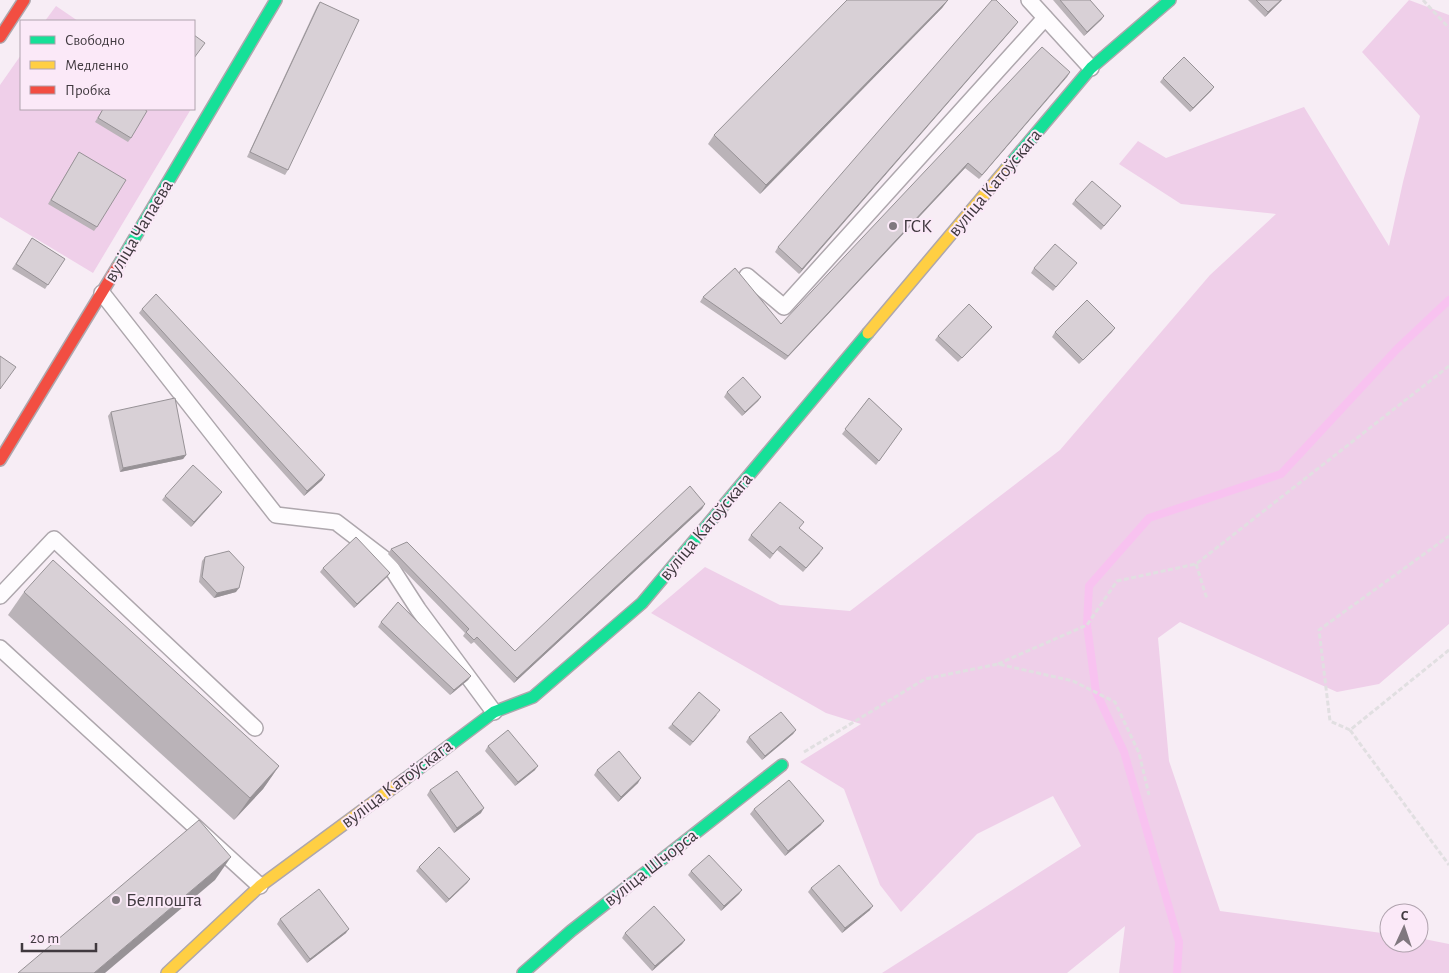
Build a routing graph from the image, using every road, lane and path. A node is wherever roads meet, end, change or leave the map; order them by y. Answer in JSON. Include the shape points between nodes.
{"nodes":[{"id":1,"x":24,"y":0,"type":"edge"},
{"id":2,"x":276,"y":0,"type":"edge"},
{"id":3,"x":1029,"y":0,"type":"edge"},
{"id":4,"x":1170,"y":0,"type":"edge"},
{"id":5,"x":1423,"y":0,"type":"edge"},
{"id":6,"x":1045,"y":18,"type":"junction"},
{"id":7,"x":1449,"y":28,"type":"edge"},
{"id":8,"x":0,"y":37,"type":"edge"},
{"id":9,"x":1091,"y":68,"type":"junction"},
{"id":10,"x":747,"y":276,"type":"dead end"},
{"id":11,"x":102,"y":293,"type":"junction"},
{"id":12,"x":1449,"y":366,"type":"edge"},
{"id":13,"x":0,"y":460,"type":"edge"},
{"id":14,"x":1449,"y":536,"type":"edge"},
{"id":15,"x":1196,"y":564,"type":"junction"},
{"id":16,"x":0,"y":596,"type":"edge"},
{"id":17,"x":1207,"y":599,"type":"dead end"},
{"id":18,"x":0,"y":648,"type":"edge"},
{"id":19,"x":1449,"y":650,"type":"edge"},
{"id":20,"x":998,"y":664,"type":"junction"},
{"id":21,"x":494,"y":712,"type":"junction"},
{"id":22,"x":255,"y":728,"type":"dead end"},
{"id":23,"x":1350,"y":730,"type":"junction"},
{"id":24,"x":782,"y":765,"type":"joint"},
{"id":25,"x":1149,"y":795,"type":"dead end"},
{"id":26,"x":1449,"y":865,"type":"edge"},
{"id":27,"x":260,"y":886,"type":"junction"},
{"id":28,"x":167,"y":973,"type":"edge"},
{"id":29,"x":523,"y":973,"type":"edge"}],
"edges":[{"from":1,"to":8,"type":"street"},
{"from":2,"to":11,"type":"street","name":"вуліца Чапаева"},
{"from":3,"to":6,"type":"lane"},
{"from":4,"to":9,"type":"street","name":"вуліца Катоўскага"},
{"from":5,"to":7,"type":"path"},
{"from":6,"to":9,"type":"lane"},
{"from":6,"to":10,"type":"lane","via":[[784,307]]},
{"from":9,"to":21,"type":"street","name":"вуліца Катоўскага","via":[[642,603],[533,698]]},
{"from":11,"to":13,"type":"street","name":"вуліца Чапаева"},
{"from":11,"to":21,"type":"lane","via":[[276,515],[336,522],[387,561]]},
{"from":12,"to":15,"type":"path"},
{"from":14,"to":23,"type":"path","via":[[1319,630],[1330,721]]},
{"from":15,"to":17,"type":"path"},
{"from":15,"to":20,"type":"path","via":[[1117,581],[1087,625]]},
{"from":16,"to":22,"type":"lane","via":[[54,539]]},
{"from":18,"to":27,"type":"lane"},
{"from":19,"to":23,"type":"path"},
{"from":20,"to":24,"type":"path","via":[[925,679]]},
{"from":20,"to":25,"type":"path","via":[[1073,681],[1115,702],[1139,753]]},
{"from":21,"to":27,"type":"street","name":"вуліца Катоўскага"},
{"from":23,"to":26,"type":"path"},
{"from":24,"to":29,"type":"street","name":"вуліца Шчорса","via":[[571,931]]},
{"from":27,"to":28,"type":"street","name":"вуліца Катоўскага"}]}
